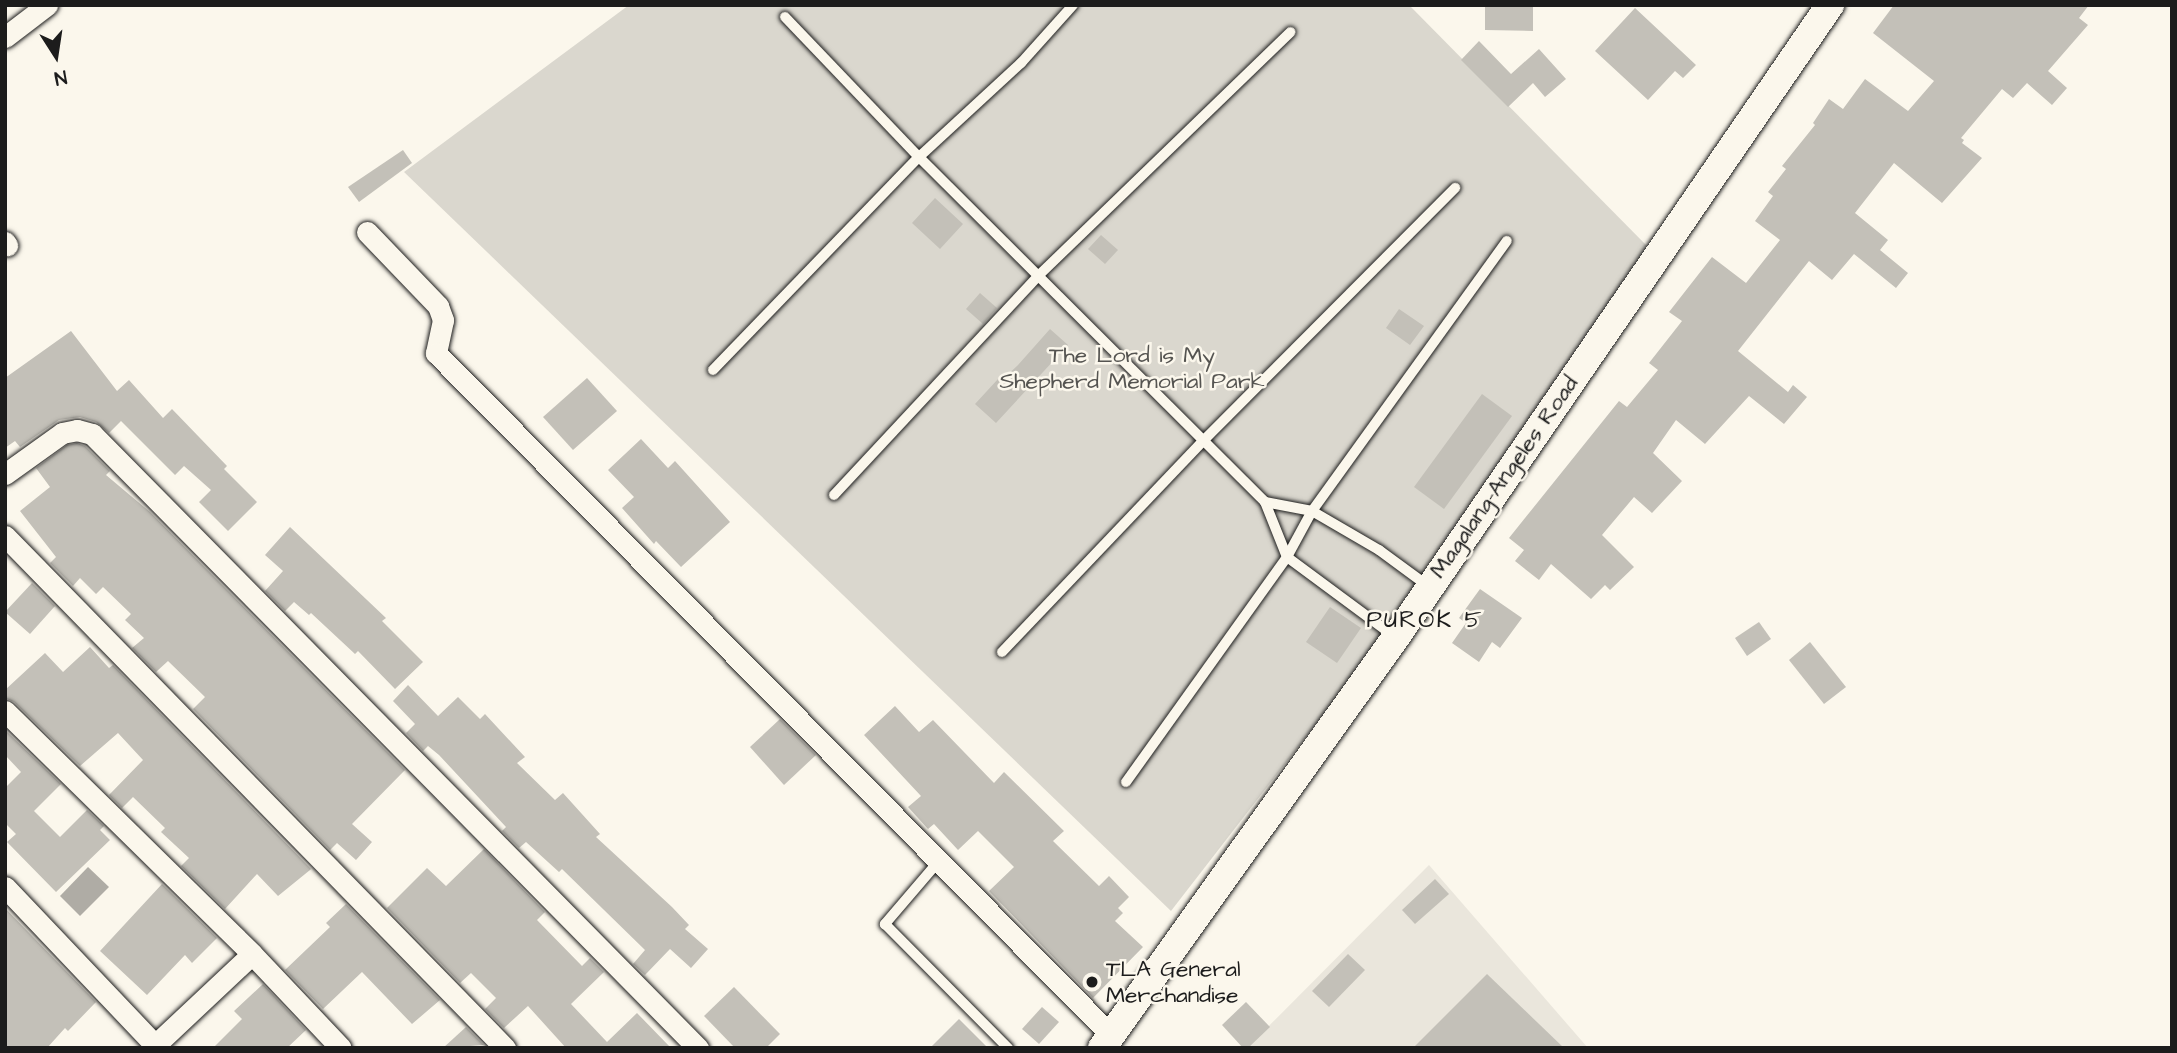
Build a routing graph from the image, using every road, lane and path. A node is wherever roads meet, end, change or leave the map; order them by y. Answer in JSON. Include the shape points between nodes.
{"nodes":[{"id":1,"x":47,"y":5,"type":"edge"},
{"id":2,"x":1073,"y":5,"type":"edge"},
{"id":3,"x":1830,"y":5,"type":"edge"},
{"id":4,"x":785,"y":17,"type":"dead end"},
{"id":5,"x":1291,"y":32,"type":"dead end"},
{"id":6,"x":5,"y":37,"type":"edge"},
{"id":7,"x":919,"y":157,"type":"junction"},
{"id":8,"x":1455,"y":188,"type":"dead end"},
{"id":9,"x":367,"y":232,"type":"dead end"},
{"id":10,"x":1507,"y":242,"type":"dead end"},
{"id":11,"x":1038,"y":276,"type":"junction"},
{"id":12,"x":713,"y":370,"type":"dead end"},
{"id":13,"x":1204,"y":440,"type":"junction"},
{"id":14,"x":5,"y":474,"type":"edge"},
{"id":15,"x":834,"y":495,"type":"dead end"},
{"id":16,"x":1265,"y":502,"type":"junction"},
{"id":17,"x":1312,"y":512,"type":"junction"},
{"id":18,"x":5,"y":536,"type":"edge"},
{"id":19,"x":1287,"y":556,"type":"junction"},
{"id":20,"x":1428,"y":587,"type":"junction"},
{"id":21,"x":1396,"y":637,"type":"junction"},
{"id":22,"x":1002,"y":652,"type":"dead end"},
{"id":23,"x":5,"y":711,"type":"edge"},
{"id":24,"x":1126,"y":782,"type":"dead end"},
{"id":25,"x":938,"y":862,"type":"junction"},
{"id":26,"x":5,"y":887,"type":"edge"},
{"id":27,"x":252,"y":954,"type":"junction"},
{"id":28,"x":1106,"y":1042,"type":"edge"},
{"id":29,"x":155,"y":1047,"type":"edge"},
{"id":30,"x":341,"y":1048,"type":"edge"},
{"id":31,"x":505,"y":1048,"type":"edge"},
{"id":32,"x":698,"y":1048,"type":"edge"},
{"id":33,"x":1008,"y":1048,"type":"edge"}],
"edges":[{"from":1,"to":6,"type":"street"},
{"from":2,"to":7,"type":"lane","via":[[1021,63]]},
{"from":3,"to":20,"type":"main road","name":"Magalang-Angeles Road"},
{"from":4,"to":7,"type":"lane"},
{"from":5,"to":11,"type":"lane"},
{"from":7,"to":11,"type":"lane"},
{"from":7,"to":12,"type":"lane"},
{"from":8,"to":13,"type":"lane"},
{"from":9,"to":25,"type":"street","via":[[438,306],[443,320],[436,353]]},
{"from":10,"to":17,"type":"lane"},
{"from":11,"to":13,"type":"lane"},
{"from":11,"to":15,"type":"lane"},
{"from":13,"to":16,"type":"lane"},
{"from":13,"to":22,"type":"lane"},
{"from":14,"to":32,"type":"street","via":[[62,433],[92,434]]},
{"from":16,"to":17,"type":"lane"},
{"from":16,"to":19,"type":"lane"},
{"from":17,"to":19,"type":"lane"},
{"from":17,"to":20,"type":"lane","via":[[1379,550]]},
{"from":18,"to":31,"type":"street"},
{"from":19,"to":21,"type":"lane"},
{"from":19,"to":24,"type":"lane"},
{"from":20,"to":21,"type":"main road","name":"Magalang-Angeles Road"},
{"from":21,"to":28,"type":"main road","name":"Magalang-Angeles Road"},
{"from":23,"to":27,"type":"street"},
{"from":25,"to":28,"type":"street"},
{"from":25,"to":33,"type":"lane","via":[[885,924]]},
{"from":26,"to":29,"type":"street"},
{"from":27,"to":29,"type":"street"},
{"from":27,"to":30,"type":"street"}]}
